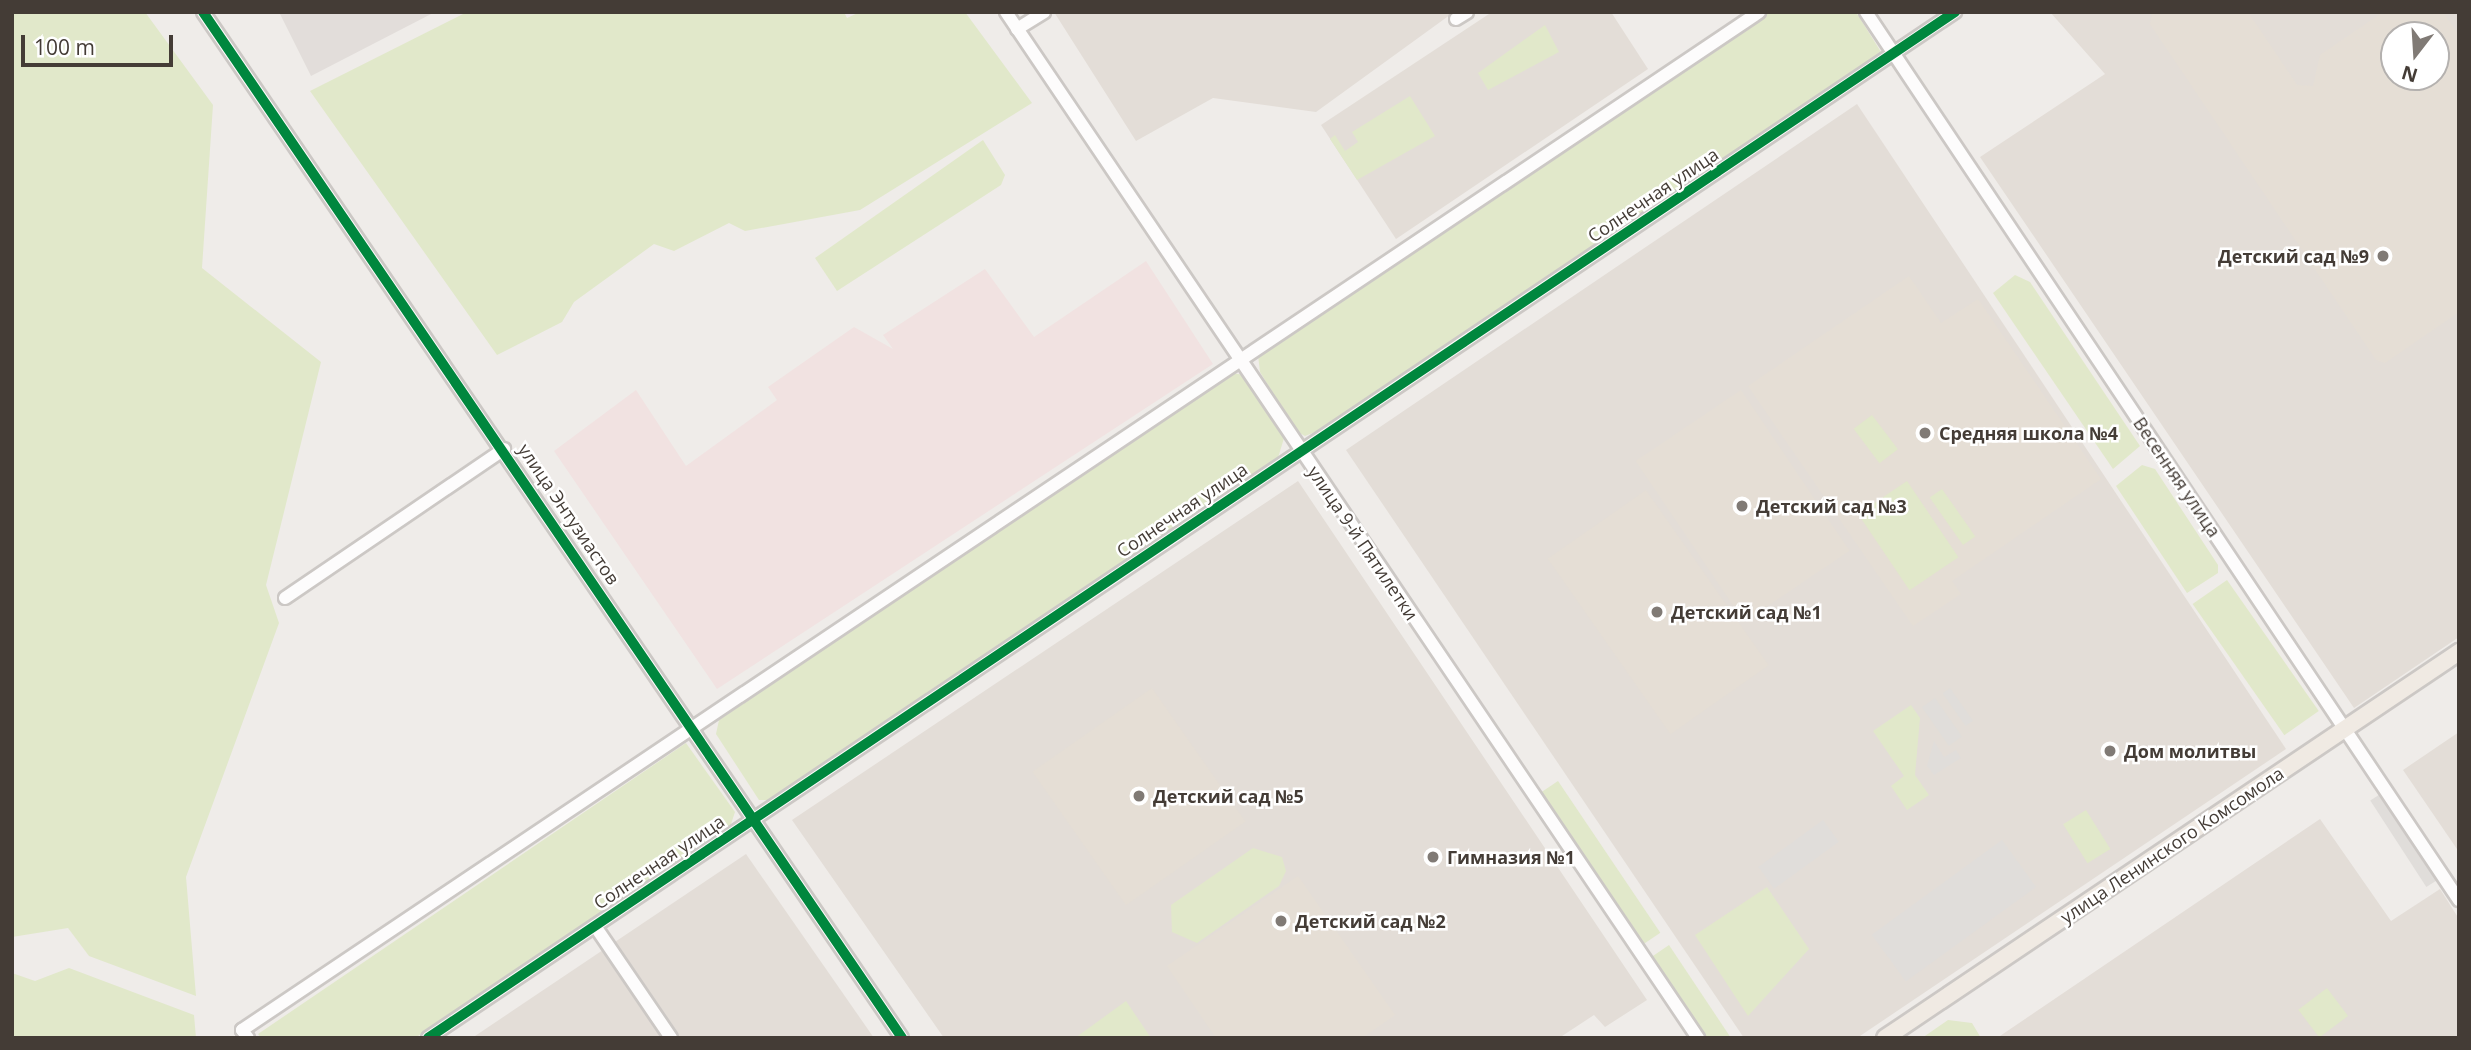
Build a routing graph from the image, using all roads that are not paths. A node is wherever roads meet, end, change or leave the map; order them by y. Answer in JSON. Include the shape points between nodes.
{"nodes":[{"id":1,"x":203,"y":12,"type":"edge"},
{"id":2,"x":1006,"y":12,"type":"edge"},
{"id":3,"x":1044,"y":12,"type":"edge"},
{"id":4,"x":1759,"y":12,"type":"edge"},
{"id":5,"x":1866,"y":12,"type":"edge"},
{"id":6,"x":1955,"y":12,"type":"edge"},
{"id":7,"x":1017,"y":29,"type":"junction"},
{"id":8,"x":1892,"y":55,"type":"junction"},
{"id":9,"x":1241,"y":360,"type":"junction"},
{"id":10,"x":504,"y":449,"type":"junction"},
{"id":11,"x":1301,"y":452,"type":"junction"},
{"id":12,"x":285,"y":598,"type":"dead end"},
{"id":13,"x":2459,"y":652,"type":"edge"},
{"id":14,"x":693,"y":727,"type":"junction"},
{"id":15,"x":2346,"y":727,"type":"junction"},
{"id":16,"x":755,"y":818,"type":"junction"},
{"id":17,"x":2459,"y":900,"type":"edge"},
{"id":18,"x":595,"y":926,"type":"junction"},
{"id":19,"x":248,"y":1038,"type":"edge"},
{"id":20,"x":428,"y":1038,"type":"edge"},
{"id":21,"x":671,"y":1038,"type":"edge"},
{"id":22,"x":902,"y":1038,"type":"edge"},
{"id":23,"x":1698,"y":1038,"type":"edge"},
{"id":24,"x":1885,"y":1038,"type":"edge"}],
"edges":[{"from":1,"to":10,"type":"street","name":"улица Энтузиастов"},
{"from":2,"to":7,"type":"street","name":"улица 9-й Пятилетки"},
{"from":3,"to":7,"type":"street"},
{"from":4,"to":9,"type":"street"},
{"from":5,"to":8,"type":"street","name":"Весенняя улица"},
{"from":6,"to":8,"type":"street","name":"Солнечная улица"},
{"from":7,"to":9,"type":"street","name":"улица 9-й Пятилетки"},
{"from":8,"to":11,"type":"street","name":"Солнечная улица"},
{"from":8,"to":15,"type":"street","name":"Весенняя улица"},
{"from":9,"to":11,"type":"street","name":"улица 9-й Пятилетки"},
{"from":9,"to":14,"type":"street"},
{"from":10,"to":12,"type":"street"},
{"from":10,"to":14,"type":"street","name":"улица Энтузиастов"},
{"from":11,"to":16,"type":"street","name":"Солнечная улица"},
{"from":11,"to":23,"type":"street","name":"улица 9-й Пятилетки"},
{"from":13,"to":15,"type":"main road","name":"улица Ленинского Комсомола"},
{"from":14,"to":16,"type":"street","name":"улица Энтузиастов"},
{"from":14,"to":19,"type":"street","via":[[242,1030]]},
{"from":15,"to":17,"type":"street","name":"Весенняя улица"},
{"from":15,"to":24,"type":"main road","name":"улица Ленинского Комсомола"},
{"from":16,"to":18,"type":"street","name":"Солнечная улица"},
{"from":16,"to":22,"type":"street","name":"улица Энтузиастов"},
{"from":18,"to":20,"type":"street","name":"Солнечная улица"},
{"from":18,"to":21,"type":"street"}]}
